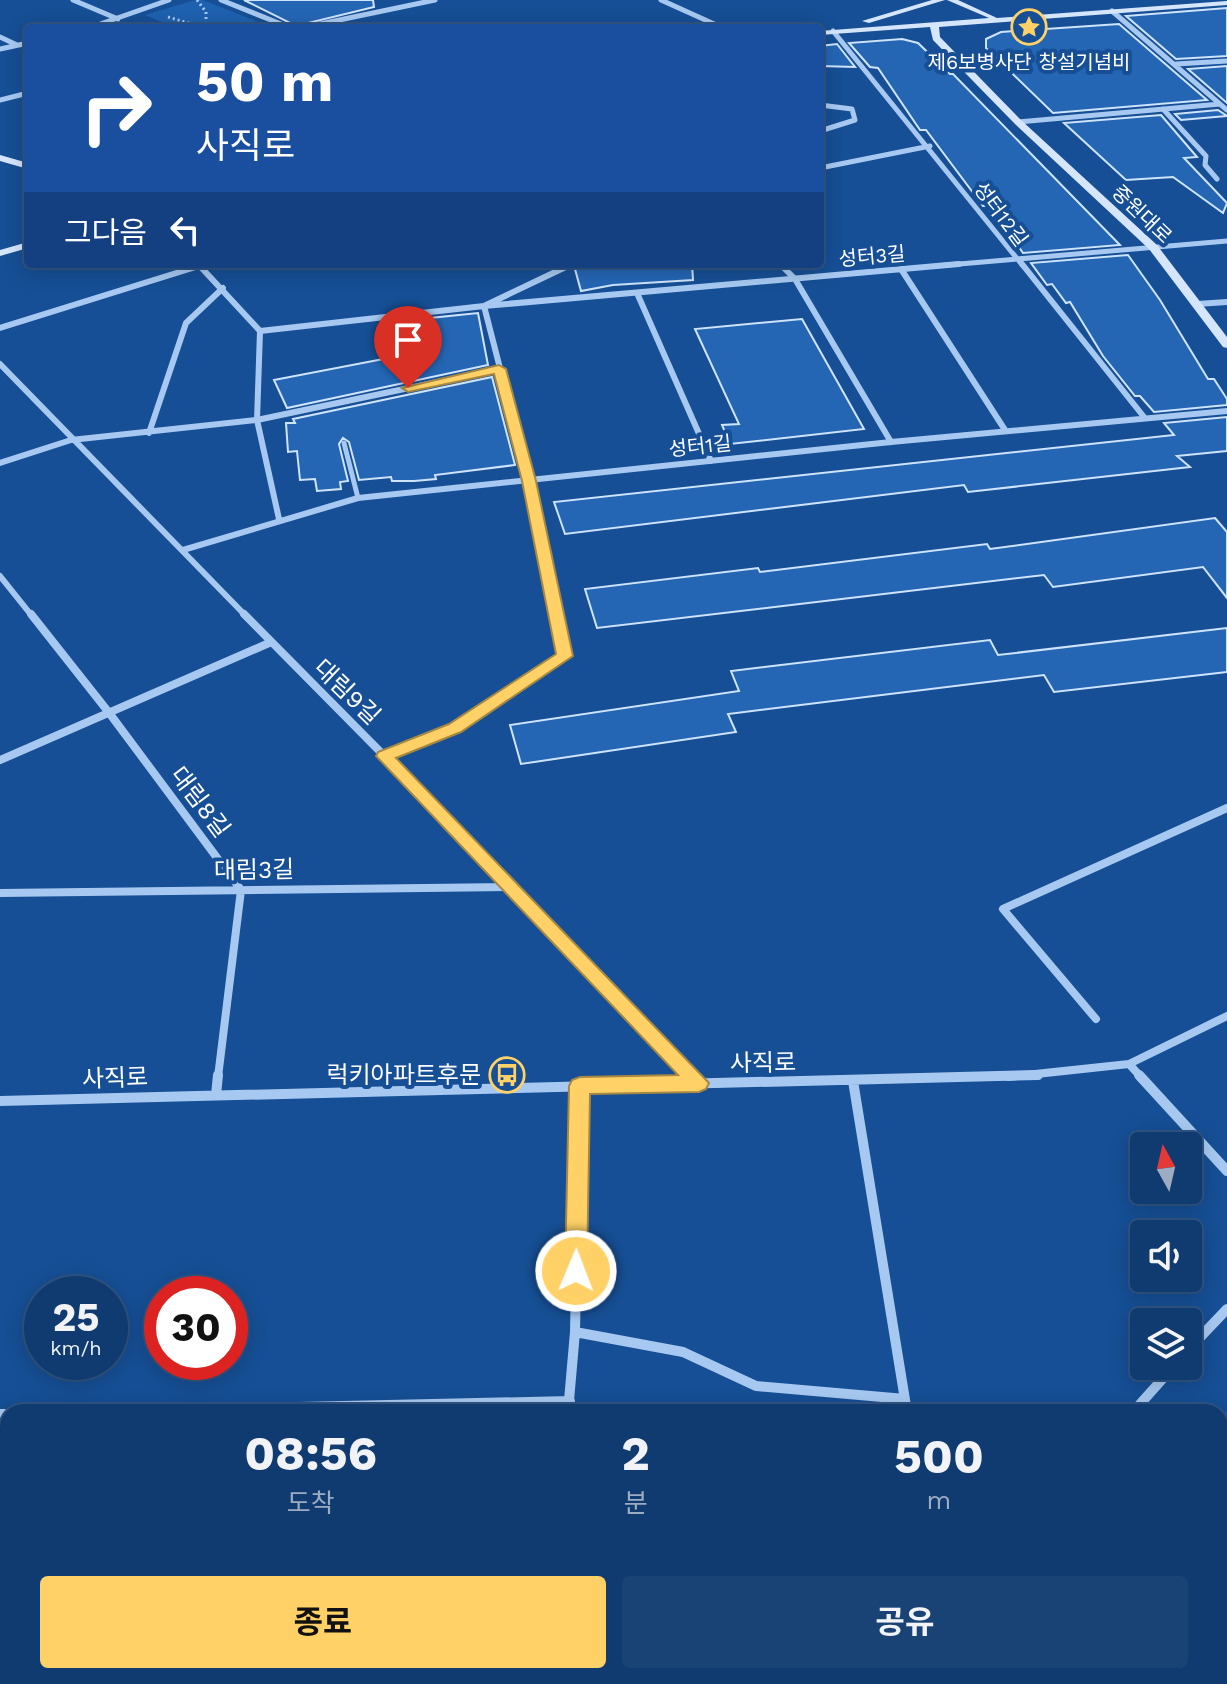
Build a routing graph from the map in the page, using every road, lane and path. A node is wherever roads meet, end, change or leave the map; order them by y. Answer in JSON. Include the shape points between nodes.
{"nodes":[{"id":1,"x":73,"y":0,"type":"edge"},
{"id":2,"x":169,"y":0,"type":"edge"},
{"id":3,"x":197,"y":0,"type":"edge"},
{"id":4,"x":221,"y":0,"type":"edge"},
{"id":5,"x":435,"y":0,"type":"edge"},
{"id":6,"x":661,"y":0,"type":"edge"},
{"id":7,"x":946,"y":0,"type":"edge"},
{"id":8,"x":1227,"y":3,"type":"edge"},
{"id":9,"x":1112,"y":11,"type":"junction"},
{"id":10,"x":166,"y":16,"type":"dead end"},
{"id":11,"x":118,"y":19,"type":"junction"},
{"id":12,"x":999,"y":19,"type":"junction"},
{"id":13,"x":934,"y":23,"type":"junction"},
{"id":14,"x":102,"y":24,"type":"edge"},
{"id":15,"x":192,"y":24,"type":"edge"},
{"id":16,"x":207,"y":24,"type":"edge"},
{"id":17,"x":281,"y":24,"type":"edge"},
{"id":18,"x":320,"y":24,"type":"edge"},
{"id":19,"x":714,"y":24,"type":"edge"},
{"id":20,"x":833,"y":31,"type":"junction"},
{"id":21,"x":824,"y":32,"type":"edge"},
{"id":22,"x":0,"y":37,"type":"edge"},
{"id":23,"x":24,"y":44,"type":"edge"},
{"id":24,"x":18,"y":45,"type":"junction"},
{"id":25,"x":0,"y":49,"type":"edge"},
{"id":26,"x":1227,"y":61,"type":"edge"},
{"id":27,"x":1176,"y":64,"type":"junction"},
{"id":28,"x":24,"y":94,"type":"edge"},
{"id":29,"x":0,"y":100,"type":"edge"},
{"id":30,"x":1220,"y":104,"type":"junction"},
{"id":31,"x":824,"y":106,"type":"edge"},
{"id":32,"x":1163,"y":109,"type":"junction"},
{"id":33,"x":1227,"y":110,"type":"edge"},
{"id":34,"x":1018,"y":122,"type":"junction"},
{"id":35,"x":824,"y":130,"type":"edge"},
{"id":36,"x":930,"y":146,"type":"junction"},
{"id":37,"x":0,"y":158,"type":"edge"},
{"id":38,"x":24,"y":165,"type":"edge"},
{"id":39,"x":824,"y":167,"type":"edge"},
{"id":40,"x":1217,"y":179,"type":"dead end"},
{"id":41,"x":1227,"y":241,"type":"edge"},
{"id":42,"x":24,"y":246,"type":"edge"},
{"id":43,"x":1153,"y":247,"type":"junction"},
{"id":44,"x":0,"y":253,"type":"edge"},
{"id":45,"x":1015,"y":259,"type":"junction"},
{"id":46,"x":188,"y":268,"type":"edge"},
{"id":47,"x":205,"y":268,"type":"edge"},
{"id":48,"x":565,"y":268,"type":"edge"},
{"id":49,"x":783,"y":268,"type":"edge"},
{"id":50,"x":901,"y":269,"type":"junction"},
{"id":51,"x":795,"y":279,"type":"junction"},
{"id":52,"x":223,"y":288,"type":"junction"},
{"id":53,"x":637,"y":293,"type":"junction"},
{"id":54,"x":1227,"y":302,"type":"edge"},
{"id":55,"x":1197,"y":304,"type":"junction"},
{"id":56,"x":484,"y":306,"type":"junction"},
{"id":57,"x":0,"y":328,"type":"edge"},
{"id":58,"x":260,"y":331,"type":"junction"},
{"id":59,"x":1227,"y":345,"type":"edge"},
{"id":60,"x":0,"y":364,"type":"edge"},
{"id":61,"x":499,"y":369,"type":"junction"},
{"id":62,"x":1227,"y":411,"type":"edge"},
{"id":63,"x":1144,"y":417,"type":"junction"},
{"id":64,"x":257,"y":420,"type":"junction"},
{"id":65,"x":1005,"y":430,"type":"junction"},
{"id":66,"x":149,"y":433,"type":"junction"},
{"id":67,"x":71,"y":440,"type":"junction"},
{"id":68,"x":891,"y":442,"type":"junction"},
{"id":69,"x":344,"y":443,"type":"dead end"},
{"id":70,"x":711,"y":461,"type":"junction"},
{"id":71,"x":0,"y":463,"type":"edge"},
{"id":72,"x":529,"y":481,"type":"junction"},
{"id":73,"x":358,"y":498,"type":"junction"},
{"id":74,"x":279,"y":519,"type":"junction"},
{"id":75,"x":183,"y":550,"type":"junction"},
{"id":76,"x":0,"y":576,"type":"edge"},
{"id":77,"x":269,"y":643,"type":"junction"},
{"id":78,"x":110,"y":714,"type":"junction"},
{"id":79,"x":384,"y":756,"type":"junction"},
{"id":80,"x":0,"y":760,"type":"edge"},
{"id":81,"x":1227,"y":808,"type":"edge"},
{"id":82,"x":509,"y":887,"type":"junction"},
{"id":83,"x":241,"y":890,"type":"junction"},
{"id":84,"x":0,"y":893,"type":"edge"},
{"id":85,"x":1227,"y":1016,"type":"edge"},
{"id":86,"x":1096,"y":1019,"type":"dead end"},
{"id":87,"x":1129,"y":1064,"type":"junction"},
{"id":88,"x":853,"y":1081,"type":"junction"},
{"id":89,"x":699,"y":1083,"type":"junction"},
{"id":90,"x":580,"y":1086,"type":"junction"},
{"id":91,"x":216,"y":1095,"type":"junction"},
{"id":92,"x":0,"y":1101,"type":"edge"},
{"id":93,"x":1227,"y":1171,"type":"edge"},
{"id":94,"x":1227,"y":1309,"type":"edge"},
{"id":95,"x":575,"y":1332,"type":"junction"},
{"id":96,"x":1202,"y":1335,"type":"edge"},
{"id":97,"x":1162,"y":1380,"type":"edge"},
{"id":98,"x":905,"y":1399,"type":"junction"},
{"id":99,"x":569,"y":1404,"type":"edge"},
{"id":100,"x":906,"y":1404,"type":"edge"},
{"id":101,"x":1140,"y":1404,"type":"edge"}],
"edges":[{"from":1,"to":11,"type":"street"},
{"from":2,"to":11,"type":"street"},
{"from":3,"to":16,"type":"path"},
{"from":4,"to":17,"type":"street"},
{"from":5,"to":18,"type":"street"},
{"from":6,"to":19,"type":"street"},
{"from":7,"to":12,"type":"street"},
{"from":7,"to":13,"type":"street"},
{"from":7,"to":20,"type":"street"},
{"from":8,"to":9,"type":"street"},
{"from":9,"to":12,"type":"street"},
{"from":9,"to":27,"type":"street"},
{"from":10,"to":15,"type":"path"},
{"from":11,"to":14,"type":"street"},
{"from":12,"to":13,"type":"street"},
{"from":13,"to":20,"type":"street"},
{"from":13,"to":34,"type":"street","name":"중원대로","via":[[936,38]]},
{"from":20,"to":21,"type":"street"},
{"from":20,"to":36,"type":"street","name":"성터12길"},
{"from":22,"to":24,"type":"street"},
{"from":23,"to":24,"type":"street"},
{"from":24,"to":25,"type":"street"},
{"from":26,"to":27,"type":"street"},
{"from":27,"to":30,"type":"street"},
{"from":28,"to":29,"type":"street"},
{"from":30,"to":32,"type":"street"},
{"from":30,"to":33,"type":"street"},
{"from":31,"to":35,"type":"street","via":[[852,109],[855,120]]},
{"from":32,"to":34,"type":"street"},
{"from":32,"to":40,"type":"street","via":[[1206,156],[1205,165]]},
{"from":34,"to":43,"type":"street","name":"중원대로"},
{"from":36,"to":39,"type":"street"},
{"from":36,"to":45,"type":"street","name":"성터12길"},
{"from":37,"to":38,"type":"street"},
{"from":41,"to":43,"type":"street","name":"성터3길"},
{"from":42,"to":44,"type":"street"},
{"from":43,"to":45,"type":"street","name":"성터3길"},
{"from":43,"to":55,"type":"street","name":"중원대로"},
{"from":45,"to":50,"type":"street","name":"성터3길"},
{"from":45,"to":63,"type":"street","name":"성터12길"},
{"from":46,"to":57,"type":"street"},
{"from":47,"to":52,"type":"street"},
{"from":48,"to":56,"type":"street"},
{"from":49,"to":51,"type":"street"},
{"from":50,"to":51,"type":"street","name":"성터3길"},
{"from":50,"to":65,"type":"street"},
{"from":51,"to":53,"type":"street","name":"성터3길"},
{"from":51,"to":68,"type":"street"},
{"from":52,"to":58,"type":"street"},
{"from":52,"to":66,"type":"street","via":[[186,323]]},
{"from":53,"to":56,"type":"street","name":"성터3길"},
{"from":53,"to":70,"type":"street"},
{"from":54,"to":55,"type":"street"},
{"from":55,"to":59,"type":"street","name":"중원대로"},
{"from":56,"to":58,"type":"street","name":"성터3길"},
{"from":56,"to":61,"type":"street"},
{"from":58,"to":64,"type":"street"},
{"from":60,"to":67,"type":"street","name":"대림9길"},
{"from":61,"to":64,"type":"street"},
{"from":61,"to":72,"type":"street"},
{"from":62,"to":63,"type":"street","name":"성터1길"},
{"from":63,"to":65,"type":"street","name":"성터1길"},
{"from":64,"to":66,"type":"street"},
{"from":64,"to":74,"type":"street"},
{"from":65,"to":68,"type":"street","name":"성터1길"},
{"from":66,"to":67,"type":"street"},
{"from":67,"to":71,"type":"street"},
{"from":67,"to":75,"type":"street","name":"대림9길"},
{"from":68,"to":70,"type":"street","name":"성터1길"},
{"from":69,"to":73,"type":"lane"},
{"from":70,"to":72,"type":"street","name":"성터1길"},
{"from":72,"to":73,"type":"street","name":"성터1길"},
{"from":72,"to":79,"type":"street","via":[[565,656],[455,728]]},
{"from":73,"to":74,"type":"street","name":"성터1길"},
{"from":74,"to":75,"type":"street","name":"성터1길"},
{"from":75,"to":77,"type":"street","name":"대림9길"},
{"from":76,"to":78,"type":"street","name":"대림8길"},
{"from":77,"to":78,"type":"street"},
{"from":77,"to":79,"type":"street","name":"대림9길"},
{"from":78,"to":80,"type":"street"},
{"from":78,"to":83,"type":"street","name":"대림8길"},
{"from":79,"to":82,"type":"street","name":"대림9길"},
{"from":81,"to":86,"type":"street","via":[[1003,909]]},
{"from":82,"to":83,"type":"street","name":"대림3길"},
{"from":82,"to":89,"type":"street","name":"대림9길"},
{"from":83,"to":84,"type":"street","name":"대림3길"},
{"from":83,"to":91,"type":"street"},
{"from":85,"to":87,"type":"street","name":"사직로"},
{"from":87,"to":88,"type":"street","name":"사직로","via":[[1025,1077]]},
{"from":87,"to":93,"type":"street"},
{"from":88,"to":89,"type":"street","name":"사직로"},
{"from":88,"to":98,"type":"street"},
{"from":89,"to":90,"type":"street","name":"사직로"},
{"from":90,"to":91,"type":"street","name":"사직로"},
{"from":90,"to":95,"type":"street"},
{"from":91,"to":92,"type":"street","name":"사직로"},
{"from":94,"to":96,"type":"street"},
{"from":95,"to":98,"type":"street","via":[[683,1352],[756,1386]]},
{"from":95,"to":99,"type":"street"},
{"from":97,"to":101,"type":"street"},
{"from":98,"to":100,"type":"street"}]}
